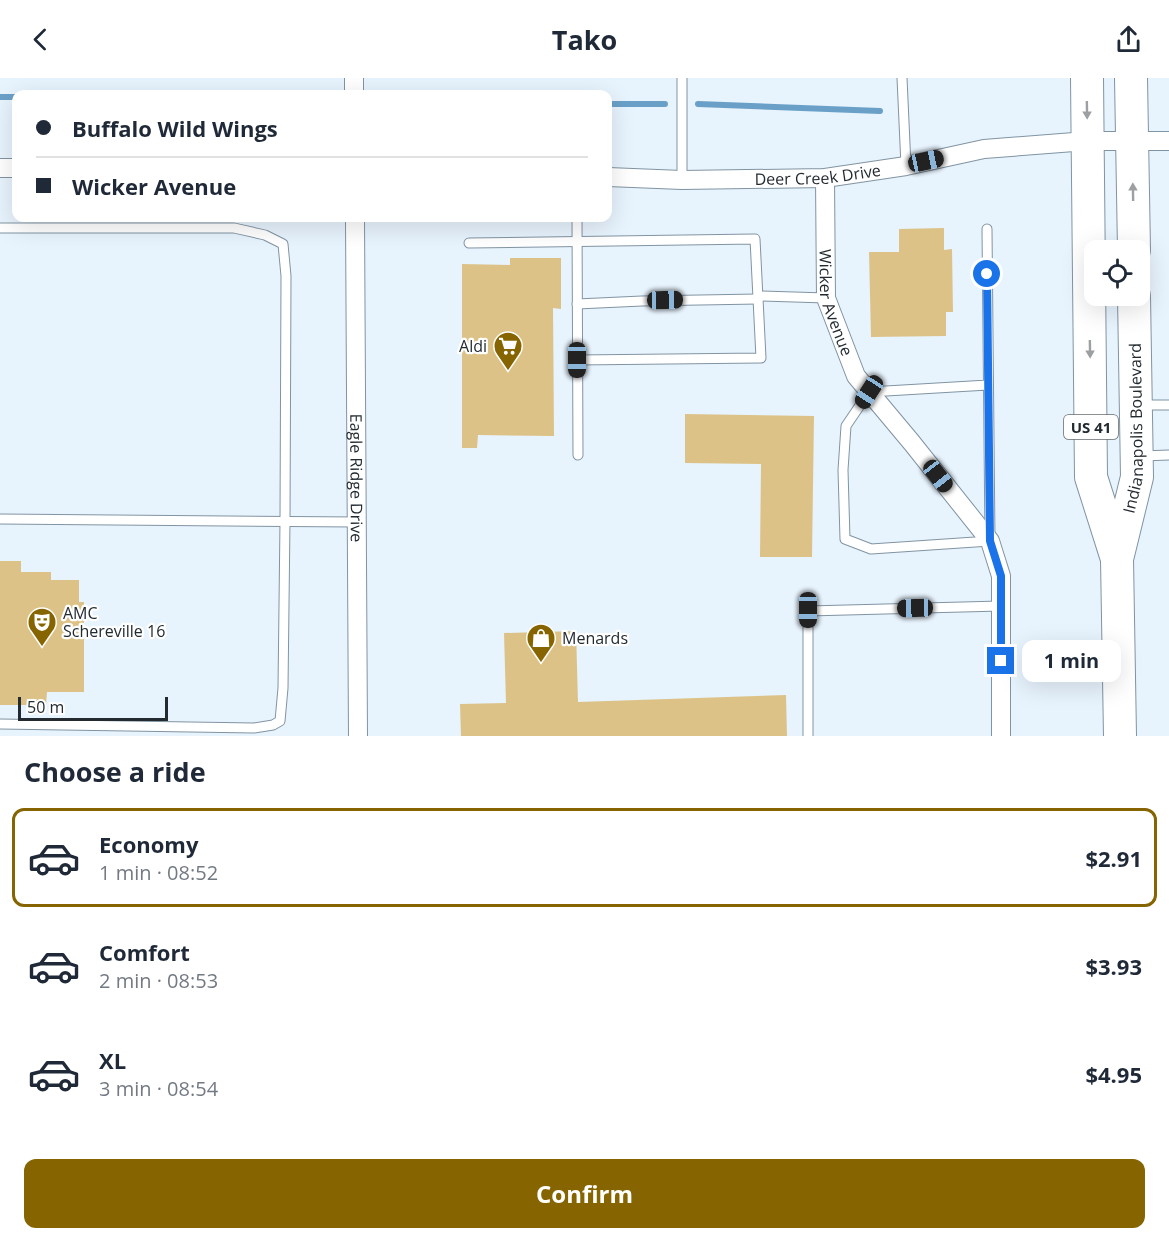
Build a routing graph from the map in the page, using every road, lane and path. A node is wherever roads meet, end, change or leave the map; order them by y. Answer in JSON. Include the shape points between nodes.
{"nodes":[{"id":1,"x":682,"y":78,"type":"edge"},
{"id":2,"x":902,"y":78,"type":"edge"},
{"id":3,"x":1087,"y":78,"type":"edge"},
{"id":4,"x":1131,"y":78,"type":"edge"},
{"id":5,"x":1132,"y":140,"type":"junction"},
{"id":6,"x":1087,"y":141,"type":"junction"},
{"id":7,"x":1169,"y":141,"type":"edge"},
{"id":8,"x":906,"y":166,"type":"junction"},
{"id":9,"x":612,"y":177,"type":"edge"},
{"id":10,"x":825,"y":178,"type":"junction"},
{"id":11,"x":682,"y":180,"type":"junction"},
{"id":12,"x":355,"y":222,"type":"edge"},
{"id":13,"x":576,"y":222,"type":"edge"},
{"id":14,"x":0,"y":228,"type":"edge"},
{"id":15,"x":987,"y":229,"type":"dead end"},
{"id":16,"x":1134,"y":240,"type":"edge"},
{"id":17,"x":577,"y":241,"type":"junction"},
{"id":18,"x":469,"y":243,"type":"dead end"},
{"id":19,"x":758,"y":297,"type":"junction"},
{"id":20,"x":826,"y":298,"type":"junction"},
{"id":21,"x":577,"y":304,"type":"junction"},
{"id":22,"x":1134,"y":306,"type":"edge"},
{"id":23,"x":577,"y":360,"type":"junction"},
{"id":24,"x":988,"y":385,"type":"junction"},
{"id":25,"x":869,"y":392,"type":"junction"},
{"id":26,"x":1136,"y":405,"type":"junction"},
{"id":27,"x":1169,"y":405,"type":"edge"},
{"id":28,"x":578,"y":455,"type":"dead end"},
{"id":29,"x":1169,"y":455,"type":"edge"},
{"id":30,"x":1137,"y":456,"type":"junction"},
{"id":31,"x":0,"y":519,"type":"edge"},
{"id":32,"x":285,"y":521,"type":"junction"},
{"id":33,"x":357,"y":522,"type":"junction"},
{"id":34,"x":990,"y":541,"type":"junction"},
{"id":35,"x":1117,"y":559,"type":"junction"},
{"id":36,"x":1001,"y":606,"type":"junction"},
{"id":37,"x":0,"y":724,"type":"edge"},
{"id":38,"x":358,"y":736,"type":"edge"},
{"id":39,"x":808,"y":736,"type":"edge"},
{"id":40,"x":1001,"y":736,"type":"edge"},
{"id":41,"x":1120,"y":736,"type":"edge"}],
"edges":[{"from":1,"to":11,"type":"lane"},
{"from":2,"to":8,"type":"lane"},
{"from":3,"to":6,"type":"highway","name":"Indianapolis Boulevard","number":"US 41","one_way":true},
{"from":4,"to":5,"type":"highway"},
{"from":5,"to":6,"type":"street","name":"Deer Creek Drive"},
{"from":5,"to":7,"type":"street","name":"Deer Creek Drive"},
{"from":16,"to":5,"type":"highway","one_way":true},
{"from":6,"to":8,"type":"street","name":"Deer Creek Drive","via":[[984,149]]},
{"from":6,"to":35,"type":"highway","name":"Indianapolis Boulevard","number":"US 41","one_way":true,"via":[[1091,477]]},
{"from":8,"to":10,"type":"street","name":"Deer Creek Drive"},
{"from":9,"to":11,"type":"street","name":"Deer Creek Drive"},
{"from":10,"to":11,"type":"street","name":"Deer Creek Drive"},
{"from":10,"to":20,"type":"street","name":"Wicker Avenue"},
{"from":12,"to":33,"type":"street","name":"Eagle Ridge Drive"},
{"from":13,"to":17,"type":"lane"},
{"from":14,"to":32,"type":"lane","via":[[234,228],[283,244]]},
{"from":15,"to":24,"type":"lane"},
{"from":17,"to":18,"type":"lane"},
{"from":17,"to":19,"type":"lane","via":[[755,239]]},
{"from":17,"to":21,"type":"lane"},
{"from":19,"to":20,"type":"lane"},
{"from":19,"to":21,"type":"lane"},
{"from":19,"to":23,"type":"lane","via":[[761,358]]},
{"from":20,"to":25,"type":"street","name":"Wicker Avenue","via":[[856,376]]},
{"from":21,"to":23,"type":"lane"},
{"from":22,"to":26,"type":"highway","name":"Indianapolis Boulevard","number":"US 41"},
{"from":23,"to":28,"type":"lane"},
{"from":24,"to":25,"type":"lane"},
{"from":24,"to":34,"type":"lane"},
{"from":25,"to":34,"type":"street","name":"Wicker Avenue"},
{"from":25,"to":34,"type":"lane","via":[[846,426],[845,539],[871,549]]},
{"from":26,"to":27,"type":"lane"},
{"from":26,"to":30,"type":"highway","name":"Indianapolis Boulevard","number":"US 41"},
{"from":29,"to":30,"type":"lane"},
{"from":30,"to":35,"type":"highway","name":"Indianapolis Boulevard","number":"US 41","via":[[1137,477]]},
{"from":31,"to":32,"type":"lane"},
{"from":32,"to":33,"type":"lane"},
{"from":32,"to":37,"type":"lane","via":[[280,721],[254,728]]},
{"from":33,"to":38,"type":"street","name":"Eagle Ridge Drive"},
{"from":34,"to":36,"type":"street","name":"Wicker Avenue","via":[[1001,576]]},
{"from":35,"to":41,"type":"highway","name":"Indianapolis Boulevard","number":"US 41"},
{"from":36,"to":39,"type":"lane","via":[[808,610]]},
{"from":36,"to":40,"type":"street","name":"Wicker Avenue"}]}
